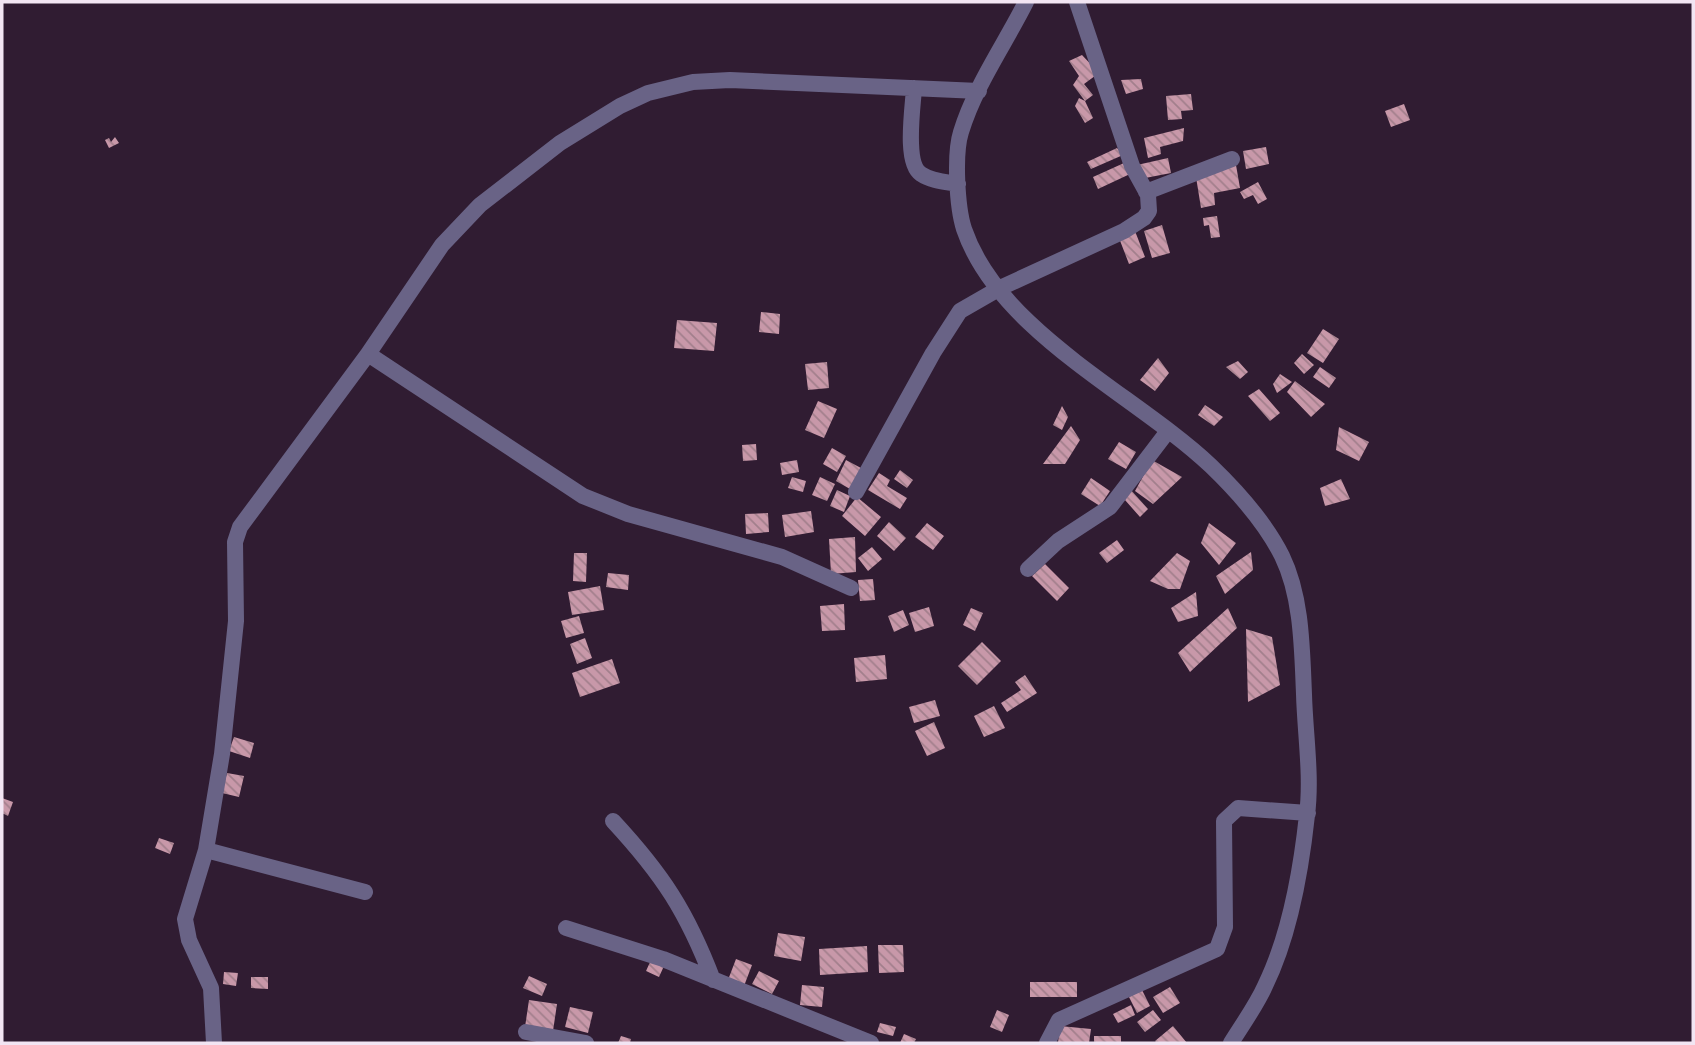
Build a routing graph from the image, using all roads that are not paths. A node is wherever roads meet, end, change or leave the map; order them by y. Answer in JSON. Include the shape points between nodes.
{"nodes":[{"id":1,"x":1026,"y":2,"type":"edge"},
{"id":2,"x":1077,"y":2,"type":"edge"},
{"id":3,"x":914,"y":88,"type":"junction"},
{"id":4,"x":979,"y":91,"type":"junction"},
{"id":5,"x":1232,"y":159,"type":"dead end"},
{"id":6,"x":958,"y":184,"type":"junction"},
{"id":7,"x":1146,"y":192,"type":"junction"},
{"id":8,"x":1000,"y":288,"type":"junction"},
{"id":9,"x":368,"y":354,"type":"junction"},
{"id":10,"x":1168,"y":431,"type":"junction"},
{"id":11,"x":856,"y":492,"type":"dead end"},
{"id":12,"x":1028,"y":569,"type":"dead end"},
{"id":13,"x":851,"y":588,"type":"dead end"},
{"id":14,"x":1308,"y":813,"type":"junction"},
{"id":15,"x":613,"y":821,"type":"dead end"},
{"id":16,"x":206,"y":850,"type":"junction"},
{"id":17,"x":365,"y":892,"type":"dead end"},
{"id":18,"x":566,"y":928,"type":"dead end"},
{"id":19,"x":713,"y":980,"type":"junction"},
{"id":20,"x":527,"y":1032,"type":"dead end"},
{"id":21,"x":214,"y":1043,"type":"edge"},
{"id":22,"x":586,"y":1043,"type":"edge"},
{"id":23,"x":871,"y":1043,"type":"edge"},
{"id":24,"x":1047,"y":1043,"type":"edge"},
{"id":25,"x":1231,"y":1043,"type":"edge"}],
"edges":[{"from":1,"to":4,"type":"street"},
{"from":2,"to":7,"type":"street","via":[[1132,166]]},
{"from":3,"to":4,"type":"street"},
{"from":3,"to":6,"type":"street","via":[[911,148],[915,168],[925,176]]},
{"from":3,"to":9,"type":"street","via":[[730,80],[648,93],[620,106],[533,163],[460,224]]},
{"from":4,"to":6,"type":"street","via":[[960,135]]},
{"from":5,"to":7,"type":"street"},
{"from":6,"to":8,"type":"street","via":[[963,226],[978,261]]},
{"from":7,"to":8,"type":"street","via":[[1149,211],[1138,223]]},
{"from":8,"to":10,"type":"street","via":[[1093,377]]},
{"from":8,"to":11,"type":"street","via":[[960,311]]},
{"from":9,"to":13,"type":"street","via":[[583,496],[628,514],[782,557]]},
{"from":9,"to":16,"type":"street","via":[[236,536],[234,649]]},
{"from":10,"to":12,"type":"street","via":[[1110,507],[1058,541]]},
{"from":10,"to":14,"type":"street","via":[[1242,499],[1284,558],[1302,640]]},
{"from":14,"to":24,"type":"street","via":[[1238,808],[1230,813],[1224,821],[1225,927],[1217,948],[1059,1020]]},
{"from":14,"to":25,"type":"street","via":[[1285,928],[1266,986]]},
{"from":15,"to":19,"type":"street","via":[[677,899]]},
{"from":16,"to":17,"type":"street"},
{"from":16,"to":21,"type":"street","via":[[185,919],[189,940],[211,988]]},
{"from":18,"to":19,"type":"street"},
{"from":19,"to":23,"type":"street"},
{"from":20,"to":22,"type":"street"}]}
